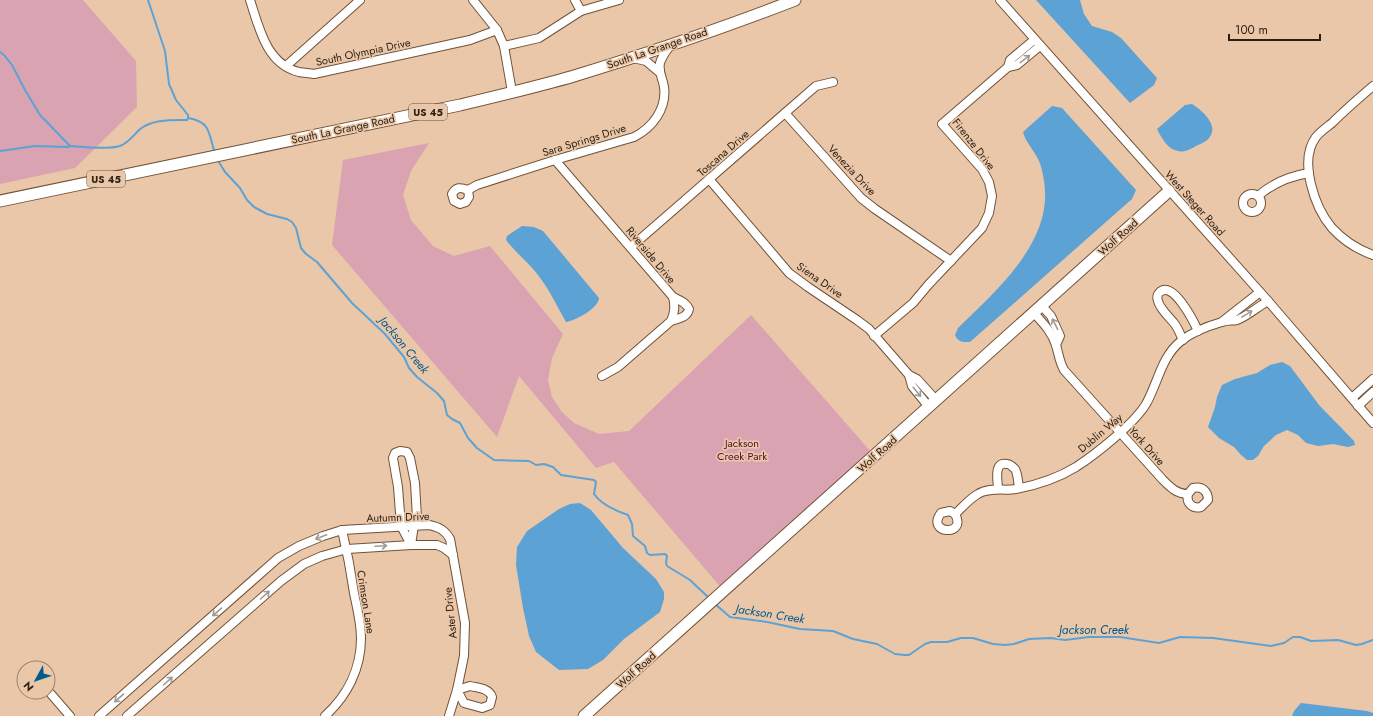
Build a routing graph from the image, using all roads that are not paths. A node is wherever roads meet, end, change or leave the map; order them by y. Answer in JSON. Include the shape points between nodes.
{"nodes":[{"id":1,"x":250,"y":0,"type":"edge"},
{"id":2,"x":360,"y":0,"type":"edge"},
{"id":3,"x":473,"y":0,"type":"edge"},
{"id":4,"x":575,"y":0,"type":"edge"},
{"id":5,"x":619,"y":0,"type":"edge"},
{"id":6,"x":795,"y":0,"type":"edge"},
{"id":7,"x":1000,"y":0,"type":"edge"},
{"id":8,"x":581,"y":11,"type":"junction"},
{"id":9,"x":497,"y":30,"type":"junction"},
{"id":10,"x":1034,"y":40,"type":"junction"},
{"id":11,"x":671,"y":44,"type":"junction"},
{"id":12,"x":504,"y":46,"type":"junction"},
{"id":13,"x":1040,"y":46,"type":"junction"},
{"id":14,"x":632,"y":57,"type":"junction"},
{"id":15,"x":286,"y":66,"type":"junction"},
{"id":16,"x":1008,"y":67,"type":"junction"},
{"id":17,"x":659,"y":72,"type":"junction"},
{"id":18,"x":834,"y":82,"type":"dead end"},
{"id":19,"x":1373,"y":86,"type":"edge"},
{"id":20,"x":512,"y":92,"type":"junction"},
{"id":21,"x":785,"y":113,"type":"junction"},
{"id":22,"x":555,"y":160,"type":"junction"},
{"id":23,"x":1309,"y":173,"type":"junction"},
{"id":24,"x":709,"y":179,"type":"junction"},
{"id":25,"x":468,"y":190,"type":"dead end"},
{"id":26,"x":1170,"y":191,"type":"junction"},
{"id":27,"x":1258,"y":196,"type":"dead end"},
{"id":28,"x":0,"y":201,"type":"edge"},
{"id":29,"x":631,"y":247,"type":"junction"},
{"id":30,"x":1373,"y":255,"type":"edge"},
{"id":31,"x":950,"y":261,"type":"junction"},
{"id":32,"x":1260,"y":292,"type":"junction"},
{"id":33,"x":673,"y":297,"type":"junction"},
{"id":34,"x":1268,"y":301,"type":"junction"},
{"id":35,"x":1038,"y":309,"type":"junction"},
{"id":36,"x":671,"y":321,"type":"junction"},
{"id":37,"x":1223,"y":321,"type":"junction"},
{"id":38,"x":1198,"y":331,"type":"junction"},
{"id":39,"x":874,"y":336,"type":"junction"},
{"id":40,"x":1183,"y":340,"type":"junction"},
{"id":41,"x":602,"y":376,"type":"dead end"},
{"id":42,"x":1373,"y":379,"type":"edge"},
{"id":43,"x":1373,"y":392,"type":"edge"},
{"id":44,"x":1352,"y":398,"type":"junction"},
{"id":45,"x":933,"y":404,"type":"junction"},
{"id":46,"x":1358,"y":406,"type":"junction"},
{"id":47,"x":1373,"y":423,"type":"edge"},
{"id":48,"x":1120,"y":432,"type":"junction"},
{"id":49,"x":1019,"y":488,"type":"junction"},
{"id":50,"x":998,"y":489,"type":"junction"},
{"id":51,"x":1188,"y":494,"type":"dead end"},
{"id":52,"x":955,"y":514,"type":"dead end"},
{"id":53,"x":401,"y":526,"type":"junction"},
{"id":54,"x":414,"y":526,"type":"junction"},
{"id":55,"x":342,"y":530,"type":"junction"},
{"id":56,"x":411,"y":545,"type":"junction"},
{"id":57,"x":347,"y":549,"type":"junction"},
{"id":58,"x":453,"y":554,"type":"junction"},
{"id":59,"x":56,"y":700,"type":"edge"},
{"id":60,"x":70,"y":716,"type":"edge"},
{"id":61,"x":99,"y":716,"type":"edge"},
{"id":62,"x":128,"y":716,"type":"edge"},
{"id":63,"x":325,"y":716,"type":"edge"},
{"id":64,"x":449,"y":716,"type":"edge"},
{"id":65,"x":584,"y":716,"type":"edge"}],
"edges":[{"from":1,"to":15,"type":"street","name":"South Olympia Drive","via":[[268,50]]},
{"from":2,"to":15,"type":"street"},
{"from":3,"to":9,"type":"street"},
{"from":4,"to":8,"type":"street"},
{"from":5,"to":8,"type":"street"},
{"from":6,"to":11,"type":"main road","name":"South La Grange Road","number":"US 45"},
{"from":7,"to":10,"type":"street","name":"West Steger Road"},
{"from":8,"to":12,"type":"street","via":[[539,38]]},
{"from":9,"to":12,"type":"street"},
{"from":9,"to":15,"type":"street","name":"South Olympia Drive","via":[[470,40],[314,74]]},
{"from":10,"to":13,"type":"street","name":"West Steger Road"},
{"from":10,"to":16,"type":"street","name":"Firenze Drive","via":[[1010,60]]},
{"from":11,"to":14,"type":"main road","name":"South La Grange Road","number":"US 45"},
{"from":11,"to":17,"type":"street","via":[[660,64]]},
{"from":12,"to":20,"type":"street"},
{"from":16,"to":13,"type":"street","name":"Firenze Drive","one_way":true,"via":[[1017,65]]},
{"from":13,"to":26,"type":"street","name":"West Steger Road"},
{"from":14,"to":17,"type":"street","via":[[646,61]]},
{"from":14,"to":20,"type":"main road","name":"South La Grange Road","number":"US 45"},
{"from":16,"to":31,"type":"street","name":"Firenze Drive","via":[[942,124],[982,169],[989,182],[992,196],[990,213],[982,228]]},
{"from":17,"to":22,"type":"street","name":"Sara Springs Drive","via":[[664,88],[660,113],[643,132],[634,137]]},
{"from":18,"to":21,"type":"street","name":"Toscana Drive","via":[[816,86]]},
{"from":19,"to":23,"type":"street","via":[[1316,137],[1309,151]]},
{"from":20,"to":28,"type":"main road","name":"South La Grange Road","number":"US 45"},
{"from":21,"to":24,"type":"street","name":"Toscana Drive"},
{"from":21,"to":31,"type":"street","name":"Venezia Drive","via":[[861,198]]},
{"from":22,"to":25,"type":"street","name":"Sara Springs Drive"},
{"from":22,"to":29,"type":"street","name":"Riverside Drive"},
{"from":23,"to":27,"type":"street","via":[[1279,181]]},
{"from":23,"to":30,"type":"street","via":[[1320,211],[1332,228],[1346,240]]},
{"from":24,"to":29,"type":"street","name":"Toscana Drive"},
{"from":24,"to":39,"type":"street","name":"Siena Drive","via":[[789,273],[857,320]]},
{"from":26,"to":32,"type":"street","name":"West Steger Road"},
{"from":26,"to":35,"type":"main road","name":"Wolf Road"},
{"from":29,"to":33,"type":"street","name":"Riverside Drive"},
{"from":31,"to":39,"type":"street","name":"Firenze Drive","via":[[913,303]]},
{"from":32,"to":34,"type":"street","name":"West Steger Road"},
{"from":32,"to":37,"type":"street","name":"Dublin Way"},
{"from":33,"to":36,"type":"street","name":"Riverside Drive","via":[[675,306]]},
{"from":33,"to":36,"type":"street","via":[[682,301],[689,309],[684,317]]},
{"from":37,"to":34,"type":"street","name":"Dublin Way","one_way":true,"via":[[1237,320]]},
{"from":34,"to":44,"type":"street","name":"West Steger Road"},
{"from":35,"to":45,"type":"main road","name":"Wolf Road"},
{"from":35,"to":48,"type":"street","name":"York Drive","via":[[1056,345],[1059,361],[1064,370]]},
{"from":36,"to":41,"type":"street","via":[[618,367]]},
{"from":37,"to":38,"type":"street","name":"Dublin Way"},
{"from":38,"to":40,"type":"street","name":"Dublin Way"},
{"from":38,"to":40,"type":"street","via":[[1171,291],[1162,290],[1158,293],[1158,302],[1176,325]]},
{"from":39,"to":45,"type":"street","name":"Siena Drive","via":[[909,375],[912,386]]},
{"from":40,"to":48,"type":"street","name":"Dublin Way","via":[[1171,352],[1161,368],[1145,405],[1134,420]]},
{"from":42,"to":44,"type":"street"},
{"from":43,"to":46,"type":"street"},
{"from":44,"to":46,"type":"street","name":"West Steger Road"},
{"from":45,"to":65,"type":"main road","name":"Wolf Road"},
{"from":46,"to":47,"type":"street","name":"West Steger Road"},
{"from":48,"to":49,"type":"street","name":"Dublin Way","via":[[1092,456],[1059,477]]},
{"from":48,"to":51,"type":"street","name":"York Drive","via":[[1163,480],[1174,490]]},
{"from":49,"to":50,"type":"street","name":"Dublin Way"},
{"from":49,"to":50,"type":"street","via":[[1015,470],[1006,463],[998,467]]},
{"from":50,"to":52,"type":"street","name":"Dublin Way","via":[[978,493]]},
{"from":53,"to":54,"type":"street","name":"Autumn Drive"},
{"from":53,"to":54,"type":"street","via":[[393,458],[395,453],[400,451],[409,454],[412,464],[417,518]]},
{"from":53,"to":55,"type":"street","name":"Autumn Drive"},
{"from":53,"to":56,"type":"street"},
{"from":54,"to":56,"type":"street"},
{"from":54,"to":58,"type":"street","name":"Autumn Drive","via":[[429,525],[443,530],[450,540]]},
{"from":55,"to":57,"type":"street","name":"Crimson Lane"},
{"from":55,"to":61,"type":"street","name":"Autumn Drive","one_way":true,"via":[[299,546],[278,558]]},
{"from":57,"to":56,"type":"street","one_way":true},
{"from":56,"to":58,"type":"street","via":[[437,545]]},
{"from":62,"to":57,"type":"street","one_way":true,"via":[[290,573],[322,556]]},
{"from":57,"to":63,"type":"street","name":"Crimson Lane","via":[[360,624],[360,654],[348,688]]},
{"from":58,"to":64,"type":"street","name":"Aster Drive","via":[[464,623],[464,656]]},
{"from":59,"to":60,"type":"street"}]}
